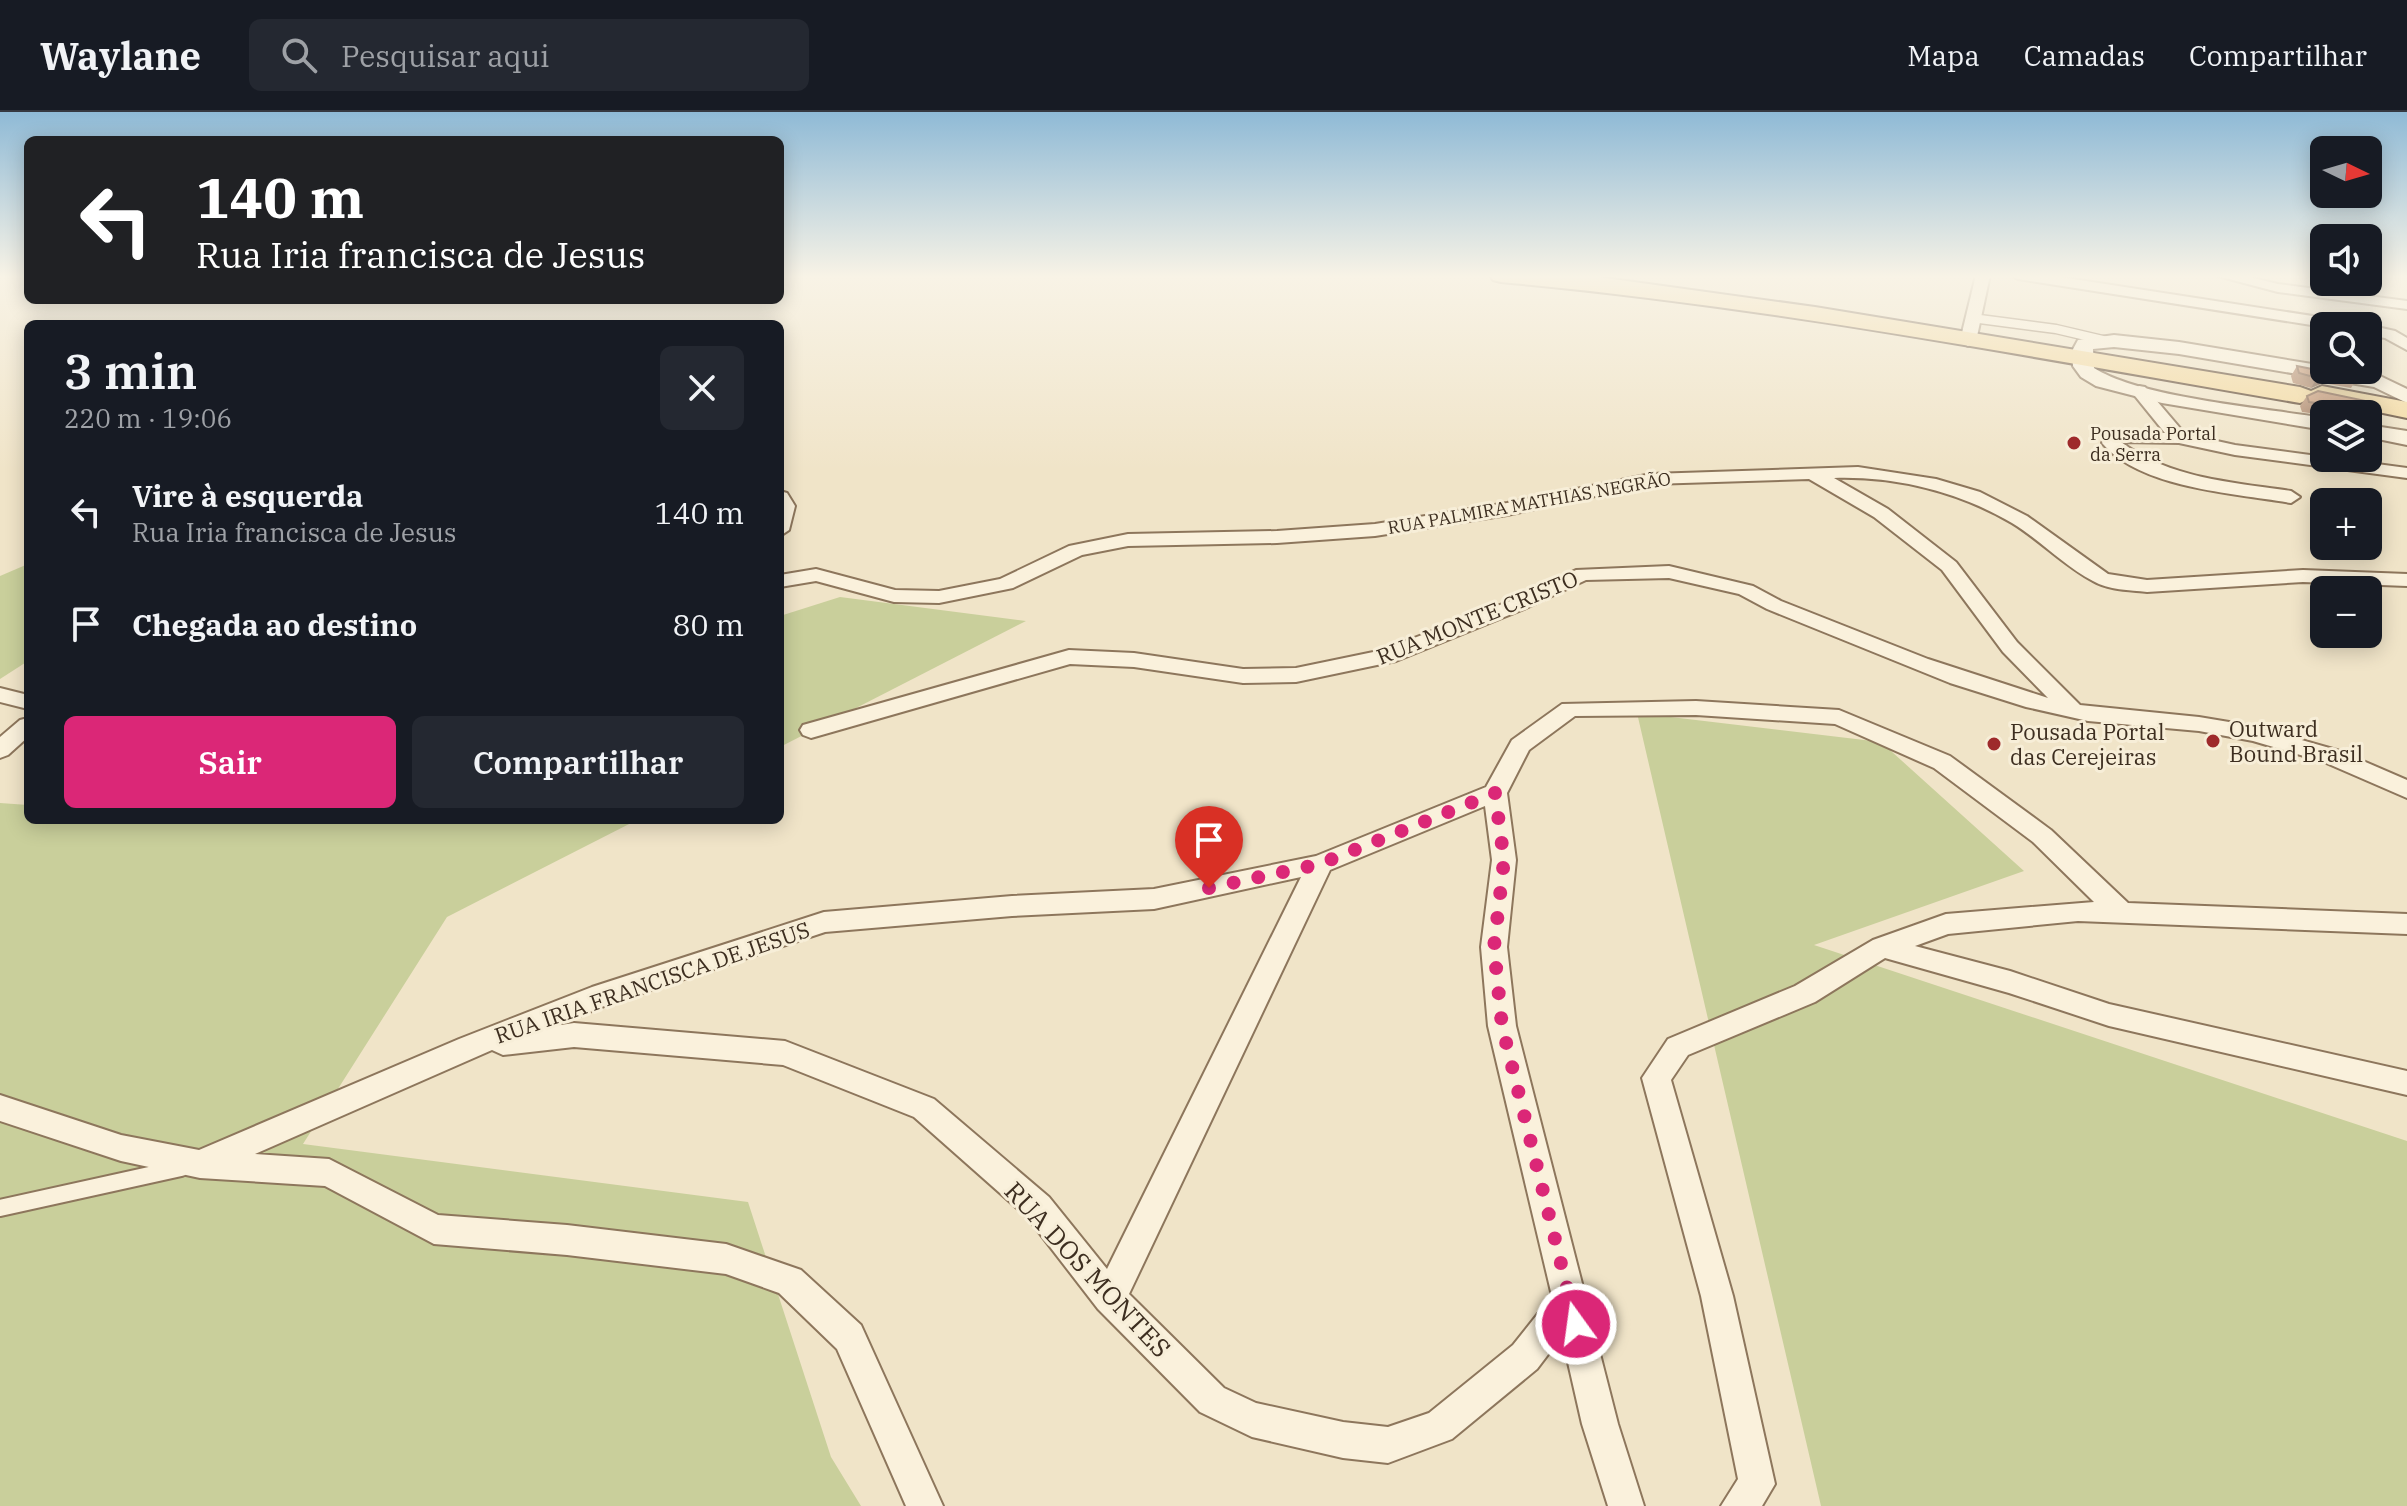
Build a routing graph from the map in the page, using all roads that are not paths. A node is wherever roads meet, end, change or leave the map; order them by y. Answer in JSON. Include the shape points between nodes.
{"nodes":[{"id":1,"x":1988,"y":340,"type":"edge"},
{"id":2,"x":1999,"y":340,"type":"edge"},
{"id":3,"x":2091,"y":340,"type":"edge"},
{"id":4,"x":2110,"y":341,"type":"junction"},
{"id":5,"x":2082,"y":358,"type":"junction"},
{"id":6,"x":2407,"y":387,"type":"edge"},
{"id":7,"x":2132,"y":390,"type":"junction"},
{"id":8,"x":2395,"y":399,"type":"edge"},
{"id":9,"x":2314,"y":400,"type":"edge"},
{"id":10,"x":2382,"y":434,"type":"edge"},
{"id":11,"x":2179,"y":438,"type":"junction"},
{"id":12,"x":2407,"y":438,"type":"edge"},
{"id":13,"x":1811,"y":472,"type":"junction"},
{"id":14,"x":2407,"y":473,"type":"edge"},
{"id":15,"x":2291,"y":497,"type":"dead end"},
{"id":16,"x":784,"y":580,"type":"edge"},
{"id":17,"x":2407,"y":580,"type":"edge"},
{"id":18,"x":0,"y":695,"type":"edge"},
{"id":19,"x":24,"y":701,"type":"edge"},
{"id":20,"x":2073,"y":711,"type":"junction"},
{"id":21,"x":24,"y":729,"type":"edge"},
{"id":22,"x":811,"y":730,"type":"dead end"},
{"id":23,"x":0,"y":750,"type":"edge"},
{"id":24,"x":2407,"y":790,"type":"edge"},
{"id":25,"x":1495,"y":793,"type":"junction"},
{"id":26,"x":1320,"y":864,"type":"junction"},
{"id":27,"x":2119,"y":910,"type":"junction"},
{"id":28,"x":2407,"y":924,"type":"edge"},
{"id":29,"x":1882,"y":947,"type":"junction"},
{"id":30,"x":469,"y":1047,"type":"junction"},
{"id":31,"x":2407,"y":1083,"type":"edge"},
{"id":32,"x":0,"y":1108,"type":"edge"},
{"id":33,"x":200,"y":1164,"type":"junction"},
{"id":34,"x":0,"y":1208,"type":"edge"},
{"id":35,"x":1110,"y":1298,"type":"junction"},
{"id":36,"x":1570,"y":1299,"type":"junction"},
{"id":37,"x":925,"y":1506,"type":"edge"},
{"id":38,"x":1626,"y":1506,"type":"edge"},
{"id":39,"x":1739,"y":1506,"type":"edge"}],
"edges":[{"from":1,"to":7,"type":"main road"},
{"from":2,"to":5,"type":"main road"},
{"from":3,"to":4,"type":"main road"},
{"from":4,"to":5,"type":"street","via":[[2085,344]]},
{"from":4,"to":8,"type":"street","via":[[2179,348]]},
{"from":5,"to":7,"type":"street","via":[[2089,373]]},
{"from":5,"to":9,"type":"main road"},
{"from":6,"to":8,"type":"main road"},
{"from":7,"to":9,"type":"street"},
{"from":7,"to":11,"type":"street"},
{"from":8,"to":9,"type":"main road"},
{"from":10,"to":12,"type":"street"},
{"from":11,"to":14,"type":"street"},
{"from":11,"to":15,"type":"street","via":[[2113,437],[2111,443],[2155,471]]},
{"from":13,"to":16,"type":"street","name":"RUA PALMIRA MATHIAS NEGRÃO","via":[[1651,479],[1375,530],[1128,540],[1076,550],[1006,584],[939,597],[894,596],[816,575]]},
{"from":13,"to":17,"type":"street","name":"RUA PALMIRA MATHIAS NEGRÃO","via":[[1858,472],[1936,484],[1973,496],[2020,520],[2101,578],[2124,584],[2303,576]]},
{"from":13,"to":20,"type":"street","via":[[1881,513],[1949,566],[2010,647]]},
{"from":18,"to":19,"type":"street"},
{"from":20,"to":22,"type":"street","name":"RUA MONTE CRISTO","via":[[1996,692],[1746,590],[1669,572],[1583,574],[1388,656],[1296,675],[1243,676],[1134,660],[1069,657]]},
{"from":20,"to":24,"type":"street","name":"RUA MONTE CRISTO","via":[[2203,725],[2289,742]]},
{"from":21,"to":23,"type":"street"},
{"from":25,"to":26,"type":"street","name":"RUA IRIA FRANCISCA DE JESUS"},
{"from":25,"to":27,"type":"street","via":[[1520,745],[1570,709],[1696,708],[1839,717],[1942,762],[2042,836]]},
{"from":25,"to":36,"type":"street","via":[[1504,860],[1494,947],[1502,1026]]},
{"from":26,"to":30,"type":"street","name":"RUA IRIA FRANCISCA DE JESUS","via":[[1154,899],[824,922],[602,995]]},
{"from":26,"to":35,"type":"street"},
{"from":27,"to":28,"type":"street"},
{"from":27,"to":29,"type":"street","via":[[1946,924]]},
{"from":29,"to":31,"type":"street","via":[[2109,1015]]},
{"from":29,"to":39,"type":"street","via":[[1805,994],[1678,1047],[1656,1078],[1717,1296],[1757,1484]]},
{"from":30,"to":33,"type":"street","name":"RUA IRIA FRANCISCA DE JESUS"},
{"from":30,"to":35,"type":"street","name":"RUA DOS MONTES","via":[[574,1035],[785,1053],[924,1108],[1038,1207]]},
{"from":32,"to":33,"type":"street","via":[[121,1148]]},
{"from":33,"to":34,"type":"lane"},
{"from":33,"to":37,"type":"street","via":[[329,1173],[434,1229],[726,1259],[790,1281],[849,1337]]},
{"from":35,"to":36,"type":"street","name":"RUA DOS MONTES","via":[[1212,1400],[1252,1420],[1388,1445],[1440,1427],[1525,1357]]},
{"from":36,"to":38,"type":"street"}]}
